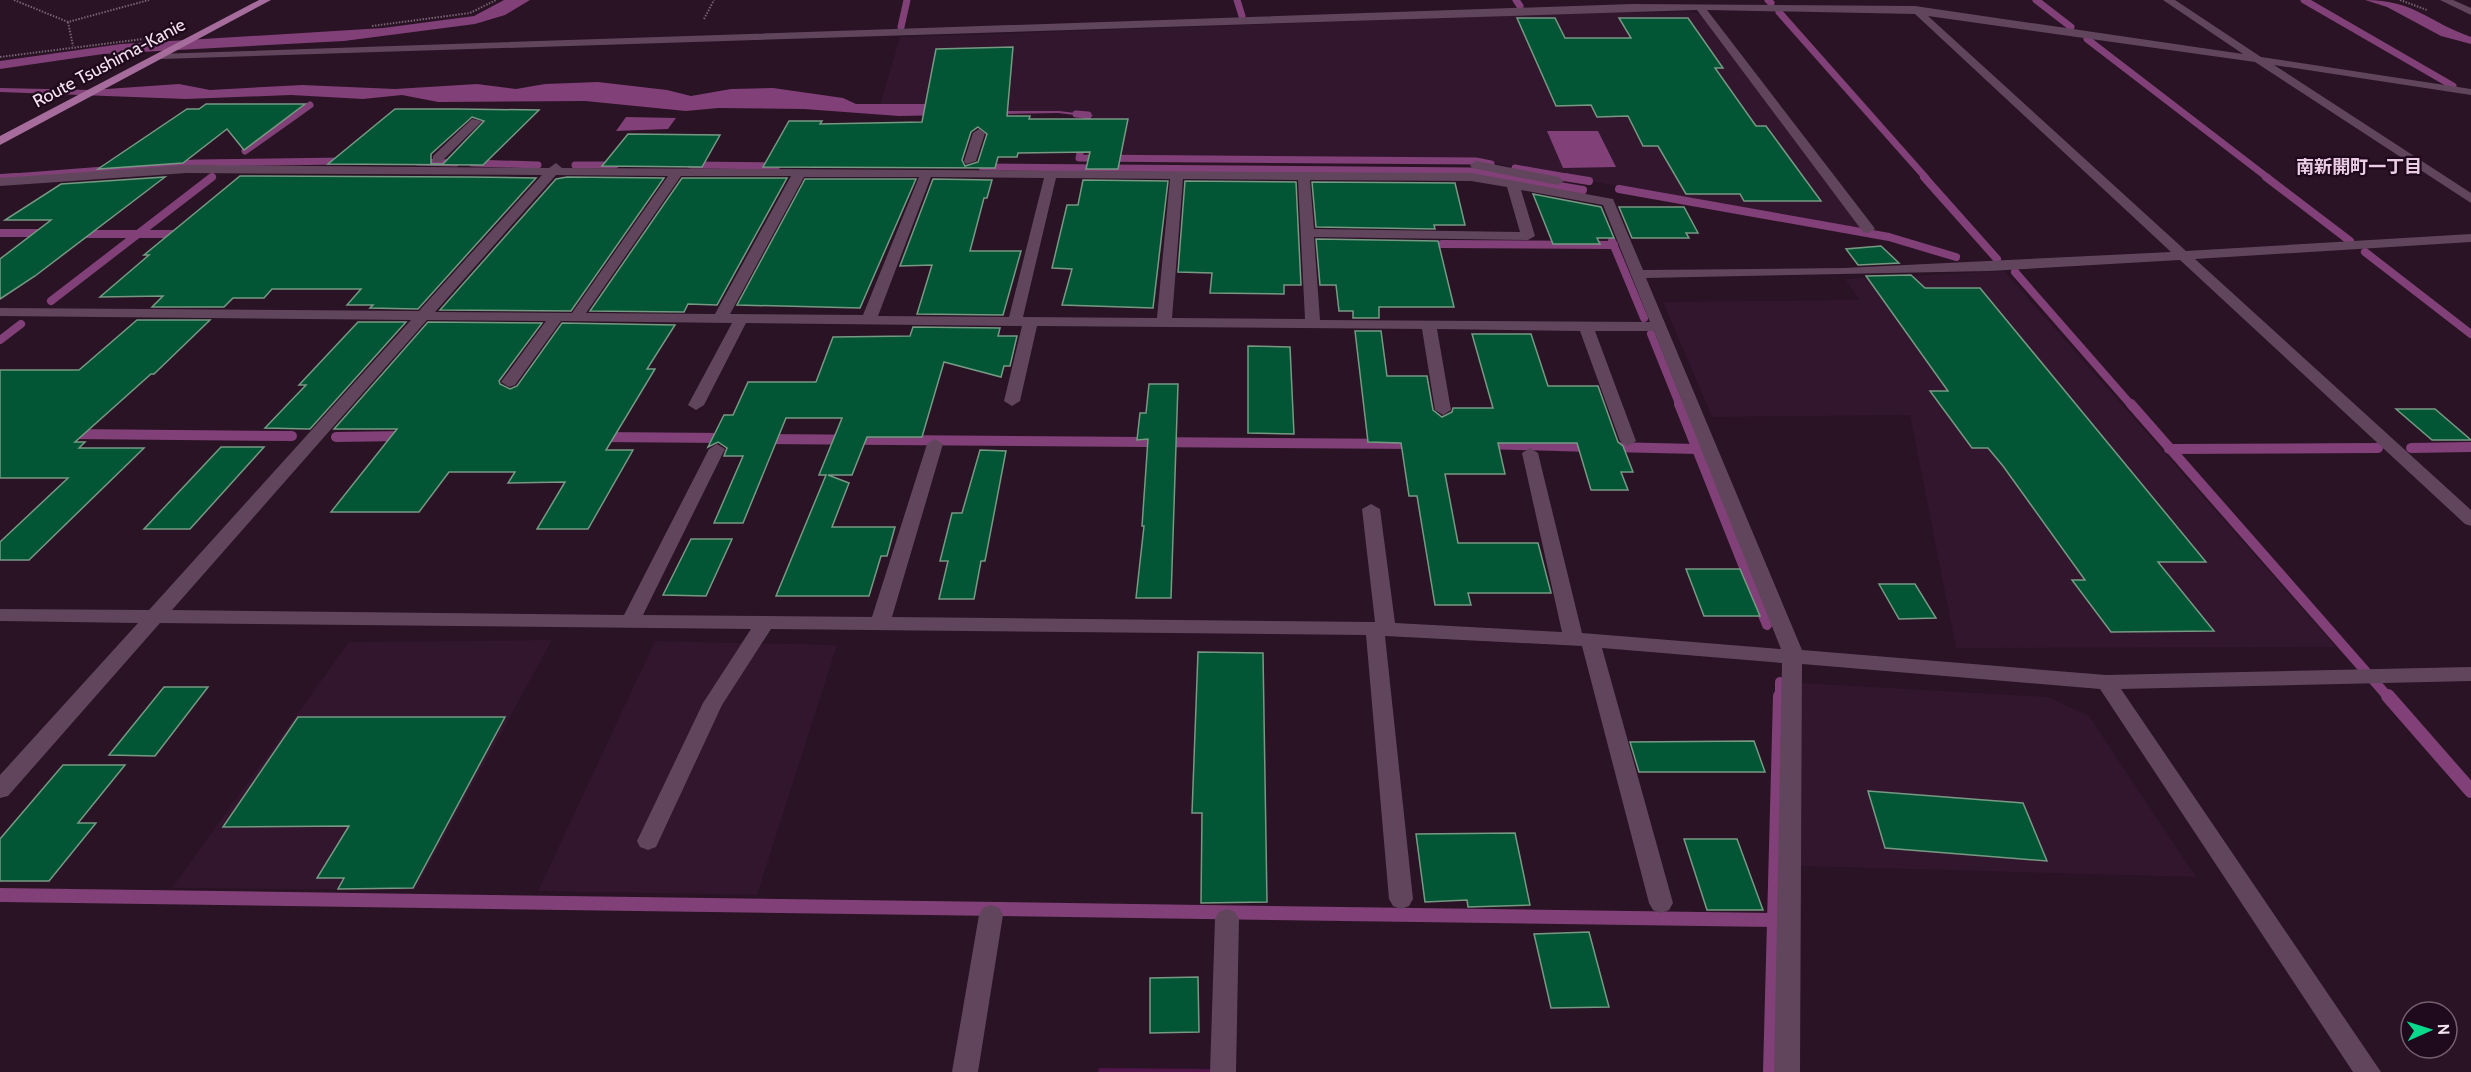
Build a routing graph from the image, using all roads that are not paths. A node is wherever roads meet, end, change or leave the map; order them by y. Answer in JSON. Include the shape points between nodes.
{"nodes":[{"id":1,"x":266,"y":0,"type":"edge"},
{"id":2,"x":1904,"y":0,"type":"edge"},
{"id":3,"x":2168,"y":0,"type":"edge"},
{"id":4,"x":2445,"y":0,"type":"edge"},
{"id":5,"x":1630,"y":3,"type":"edge"},
{"id":6,"x":1700,"y":7,"type":"junction"},
{"id":7,"x":1916,"y":11,"type":"junction"},
{"id":8,"x":2471,"y":12,"type":"edge"},
{"id":9,"x":165,"y":54,"type":"junction"},
{"id":10,"x":2260,"y":60,"type":"junction"},
{"id":11,"x":2471,"y":92,"type":"edge"},
{"id":12,"x":476,"y":121,"type":"dead end"},
{"id":13,"x":979,"y":133,"type":"dead end"},
{"id":14,"x":0,"y":141,"type":"edge"},
{"id":15,"x":437,"y":159,"type":"junction"},
{"id":16,"x":562,"y":160,"type":"junction"},
{"id":17,"x":970,"y":161,"type":"junction"},
{"id":18,"x":552,"y":171,"type":"junction"},
{"id":19,"x":677,"y":172,"type":"junction"},
{"id":20,"x":800,"y":172,"type":"junction"},
{"id":21,"x":927,"y":173,"type":"junction"},
{"id":22,"x":0,"y":174,"type":"edge"},
{"id":23,"x":1051,"y":174,"type":"junction"},
{"id":24,"x":1177,"y":175,"type":"junction"},
{"id":25,"x":1304,"y":176,"type":"junction"},
{"id":26,"x":0,"y":182,"type":"edge"},
{"id":27,"x":1513,"y":185,"type":"junction"},
{"id":28,"x":2471,"y":200,"type":"edge"},
{"id":29,"x":1608,"y":202,"type":"junction"},
{"id":30,"x":1868,"y":229,"type":"dead end"},
{"id":31,"x":1309,"y":233,"type":"junction"},
{"id":32,"x":2471,"y":238,"type":"edge"},
{"id":33,"x":2184,"y":255,"type":"junction"},
{"id":34,"x":1638,"y":274,"type":"junction"},
{"id":35,"x":0,"y":312,"type":"edge"},
{"id":36,"x":424,"y":314,"type":"junction"},
{"id":37,"x":558,"y":315,"type":"junction"},
{"id":38,"x":577,"y":316,"type":"junction"},
{"id":39,"x":721,"y":317,"type":"junction"},
{"id":40,"x":742,"y":317,"type":"junction"},
{"id":41,"x":869,"y":319,"type":"junction"},
{"id":42,"x":1023,"y":320,"type":"junction"},
{"id":43,"x":1164,"y":322,"type":"junction"},
{"id":44,"x":1313,"y":323,"type":"junction"},
{"id":45,"x":1429,"y":324,"type":"junction"},
{"id":46,"x":1586,"y":326,"type":"junction"},
{"id":47,"x":1660,"y":327,"type":"junction"},
{"id":48,"x":509,"y":382,"type":"dead end"},
{"id":49,"x":1012,"y":401,"type":"dead end"},
{"id":50,"x":696,"y":405,"type":"dead end"},
{"id":51,"x":1443,"y":410,"type":"dead end"},
{"id":52,"x":1628,"y":441,"type":"dead end"},
{"id":53,"x":935,"y":444,"type":"dead end"},
{"id":54,"x":717,"y":449,"type":"dead end"},
{"id":55,"x":1530,"y":453,"type":"dead end"},
{"id":56,"x":1371,"y":509,"type":"dead end"},
{"id":57,"x":2471,"y":520,"type":"edge"},
{"id":58,"x":0,"y":615,"type":"edge"},
{"id":59,"x":155,"y":617,"type":"junction"},
{"id":60,"x":630,"y":622,"type":"junction"},
{"id":61,"x":765,"y":623,"type":"junction"},
{"id":62,"x":880,"y":624,"type":"junction"},
{"id":63,"x":1381,"y":629,"type":"junction"},
{"id":64,"x":1581,"y":639,"type":"junction"},
{"id":65,"x":1793,"y":657,"type":"junction"},
{"id":66,"x":2471,"y":674,"type":"edge"},
{"id":67,"x":2106,"y":682,"type":"junction"},
{"id":68,"x":0,"y":790,"type":"edge"},
{"id":69,"x":648,"y":841,"type":"dead end"},
{"id":70,"x":1401,"y":899,"type":"dead end"},
{"id":71,"x":1661,"y":903,"type":"dead end"},
{"id":72,"x":991,"y":915,"type":"dead end"},
{"id":73,"x":1227,"y":918,"type":"dead end"},
{"id":74,"x":965,"y":1072,"type":"edge"},
{"id":75,"x":1222,"y":1072,"type":"edge"},
{"id":76,"x":1787,"y":1072,"type":"edge"},
{"id":77,"x":2368,"y":1072,"type":"edge"}],
"edges":[{"from":1,"to":9,"type":"main road","name":"Route Tsushima-Kanie"},
{"from":2,"to":7,"type":"street"},
{"from":3,"to":10,"type":"street"},
{"from":4,"to":8,"type":"street"},
{"from":5,"to":6,"type":"street"},
{"from":5,"to":9,"type":"street"},
{"from":6,"to":7,"type":"street"},
{"from":6,"to":30,"type":"street"},
{"from":7,"to":10,"type":"street"},
{"from":7,"to":33,"type":"street"},
{"from":9,"to":14,"type":"main road","name":"Route Tsushima-Kanie"},
{"from":10,"to":11,"type":"street"},
{"from":10,"to":28,"type":"street"},
{"from":12,"to":15,"type":"street"},
{"from":13,"to":17,"type":"street"},
{"from":15,"to":16,"type":"street"},
{"from":15,"to":22,"type":"street","via":[[227,158]]},
{"from":16,"to":17,"type":"street"},
{"from":16,"to":18,"type":"street"},
{"from":17,"to":29,"type":"street","via":[[1477,165],[1601,189]]},
{"from":18,"to":19,"type":"street"},
{"from":18,"to":26,"type":"street","via":[[187,169]]},
{"from":18,"to":36,"type":"street"},
{"from":19,"to":20,"type":"street"},
{"from":19,"to":38,"type":"street"},
{"from":20,"to":21,"type":"street"},
{"from":20,"to":39,"type":"street"},
{"from":21,"to":23,"type":"street"},
{"from":21,"to":41,"type":"street"},
{"from":23,"to":24,"type":"street"},
{"from":23,"to":42,"type":"street"},
{"from":24,"to":25,"type":"street"},
{"from":24,"to":43,"type":"street"},
{"from":25,"to":27,"type":"street","via":[[1471,177]]},
{"from":25,"to":31,"type":"street"},
{"from":27,"to":29,"type":"street"},
{"from":27,"to":31,"type":"street","via":[[1528,236]]},
{"from":29,"to":34,"type":"street"},
{"from":31,"to":44,"type":"street"},
{"from":32,"to":33,"type":"street"},
{"from":33,"to":34,"type":"street","via":[[1844,272]]},
{"from":33,"to":57,"type":"street"},
{"from":34,"to":47,"type":"street"},
{"from":35,"to":36,"type":"street"},
{"from":36,"to":37,"type":"street"},
{"from":36,"to":59,"type":"street"},
{"from":37,"to":38,"type":"street"},
{"from":37,"to":48,"type":"street"},
{"from":38,"to":39,"type":"street"},
{"from":39,"to":40,"type":"street"},
{"from":40,"to":41,"type":"street"},
{"from":40,"to":50,"type":"street"},
{"from":41,"to":42,"type":"street"},
{"from":42,"to":43,"type":"street"},
{"from":42,"to":49,"type":"street"},
{"from":43,"to":44,"type":"street"},
{"from":44,"to":45,"type":"street"},
{"from":45,"to":46,"type":"street"},
{"from":45,"to":51,"type":"street"},
{"from":46,"to":47,"type":"street"},
{"from":46,"to":52,"type":"street"},
{"from":47,"to":65,"type":"street"},
{"from":53,"to":62,"type":"street"},
{"from":54,"to":60,"type":"street"},
{"from":55,"to":64,"type":"street"},
{"from":56,"to":63,"type":"street"},
{"from":58,"to":59,"type":"street"},
{"from":59,"to":60,"type":"street"},
{"from":59,"to":68,"type":"street"},
{"from":60,"to":61,"type":"street"},
{"from":61,"to":62,"type":"street"},
{"from":61,"to":69,"type":"street","via":[[713,703]]},
{"from":62,"to":63,"type":"street"},
{"from":63,"to":64,"type":"street"},
{"from":63,"to":70,"type":"street"},
{"from":64,"to":65,"type":"street"},
{"from":64,"to":71,"type":"street"},
{"from":65,"to":67,"type":"street"},
{"from":65,"to":76,"type":"street"},
{"from":66,"to":67,"type":"street"},
{"from":67,"to":77,"type":"street"},
{"from":72,"to":74,"type":"street"},
{"from":73,"to":75,"type":"street"}]}
